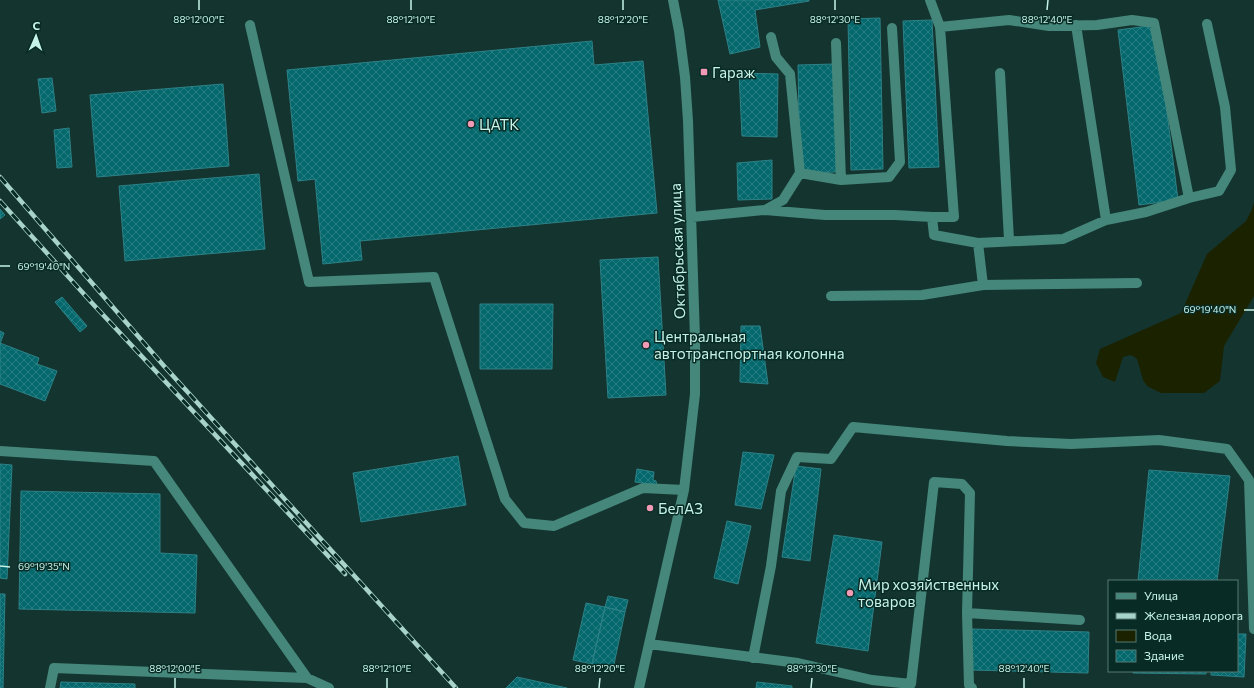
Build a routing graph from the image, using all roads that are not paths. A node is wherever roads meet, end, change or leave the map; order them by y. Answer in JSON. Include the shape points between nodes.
{"nodes":[{"id":1,"x":673,"y":0,"type":"edge"},
{"id":2,"x":930,"y":0,"type":"edge"},
{"id":3,"x":1207,"y":24,"type":"dead end"},
{"id":4,"x":250,"y":25,"type":"dead end"},
{"id":5,"x":1076,"y":26,"type":"junction"},
{"id":6,"x":940,"y":27,"type":"junction"},
{"id":7,"x":892,"y":28,"type":"dead end"},
{"id":8,"x":771,"y":37,"type":"dead end"},
{"id":9,"x":836,"y":43,"type":"dead end"},
{"id":10,"x":1000,"y":72,"type":"dead end"},
{"id":11,"x":800,"y":172,"type":"junction"},
{"id":12,"x":841,"y":180,"type":"junction"},
{"id":13,"x":1189,"y":198,"type":"junction"},
{"id":14,"x":765,"y":210,"type":"junction"},
{"id":15,"x":692,"y":216,"type":"junction"},
{"id":16,"x":932,"y":217,"type":"junction"},
{"id":17,"x":1106,"y":220,"type":"junction"},
{"id":18,"x":1009,"y":240,"type":"junction"},
{"id":19,"x":978,"y":242,"type":"junction"},
{"id":20,"x":1136,"y":283,"type":"dead end"},
{"id":21,"x":983,"y":285,"type":"junction"},
{"id":22,"x":831,"y":296,"type":"dead end"},
{"id":23,"x":0,"y":451,"type":"edge"},
{"id":24,"x":684,"y":490,"type":"junction"},
{"id":25,"x":967,"y":613,"type":"junction"},
{"id":26,"x":1080,"y":620,"type":"dead end"},
{"id":27,"x":1254,"y":629,"type":"edge"},
{"id":28,"x":649,"y":644,"type":"junction"},
{"id":29,"x":753,"y":658,"type":"junction"},
{"id":30,"x":307,"y":678,"type":"junction"},
{"id":31,"x":50,"y":688,"type":"edge"},
{"id":32,"x":329,"y":688,"type":"edge"},
{"id":33,"x":639,"y":688,"type":"edge"},
{"id":34,"x":972,"y":688,"type":"edge"}],
"edges":[{"from":1,"to":15,"type":"street","name":"Октябрьская улица","via":[[685,77]]},
{"from":2,"to":6,"type":"street"},
{"from":3,"to":13,"type":"street","via":[[1225,107],[1231,170],[1219,192]]},
{"from":4,"to":24,"type":"street","via":[[308,282],[434,276],[505,499],[524,523],[554,526],[643,488]]},
{"from":5,"to":6,"type":"street","via":[[1049,26],[1010,20]]},
{"from":5,"to":13,"type":"street","via":[[1132,20],[1154,23]]},
{"from":5,"to":17,"type":"street"},
{"from":6,"to":16,"type":"street","via":[[954,217]]},
{"from":7,"to":12,"type":"street","via":[[900,162],[889,177]]},
{"from":8,"to":11,"type":"street","via":[[776,57],[790,74]]},
{"from":9,"to":12,"type":"street"},
{"from":10,"to":18,"type":"street"},
{"from":11,"to":12,"type":"street"},
{"from":11,"to":14,"type":"street","via":[[783,200]]},
{"from":13,"to":17,"type":"street","via":[[1146,212]]},
{"from":14,"to":15,"type":"street"},
{"from":14,"to":16,"type":"street"},
{"from":15,"to":24,"type":"street","name":"Октябрьская улица","via":[[695,394]]},
{"from":16,"to":19,"type":"street","via":[[934,234]]},
{"from":17,"to":18,"type":"street","via":[[1063,239]]},
{"from":18,"to":19,"type":"street"},
{"from":19,"to":21,"type":"street"},
{"from":20,"to":21,"type":"street"},
{"from":21,"to":22,"type":"street","via":[[922,295]]},
{"from":23,"to":30,"type":"street","via":[[154,462]]},
{"from":24,"to":28,"type":"street","name":"Октябрьская улица"},
{"from":25,"to":26,"type":"street"},
{"from":25,"to":29,"type":"street","via":[[970,493],[962,484],[934,482],[911,684],[872,680],[798,663]]},
{"from":25,"to":34,"type":"street","via":[[969,685]]},
{"from":27,"to":29,"type":"street","via":[[1249,480],[1227,449],[1159,440],[1071,444],[853,427],[831,459],[798,457],[781,490],[771,566]]},
{"from":28,"to":29,"type":"street"},
{"from":28,"to":33,"type":"street","name":"Октябрьская улица"},
{"from":30,"to":31,"type":"street","via":[[54,668]]},
{"from":30,"to":32,"type":"street"}]}
